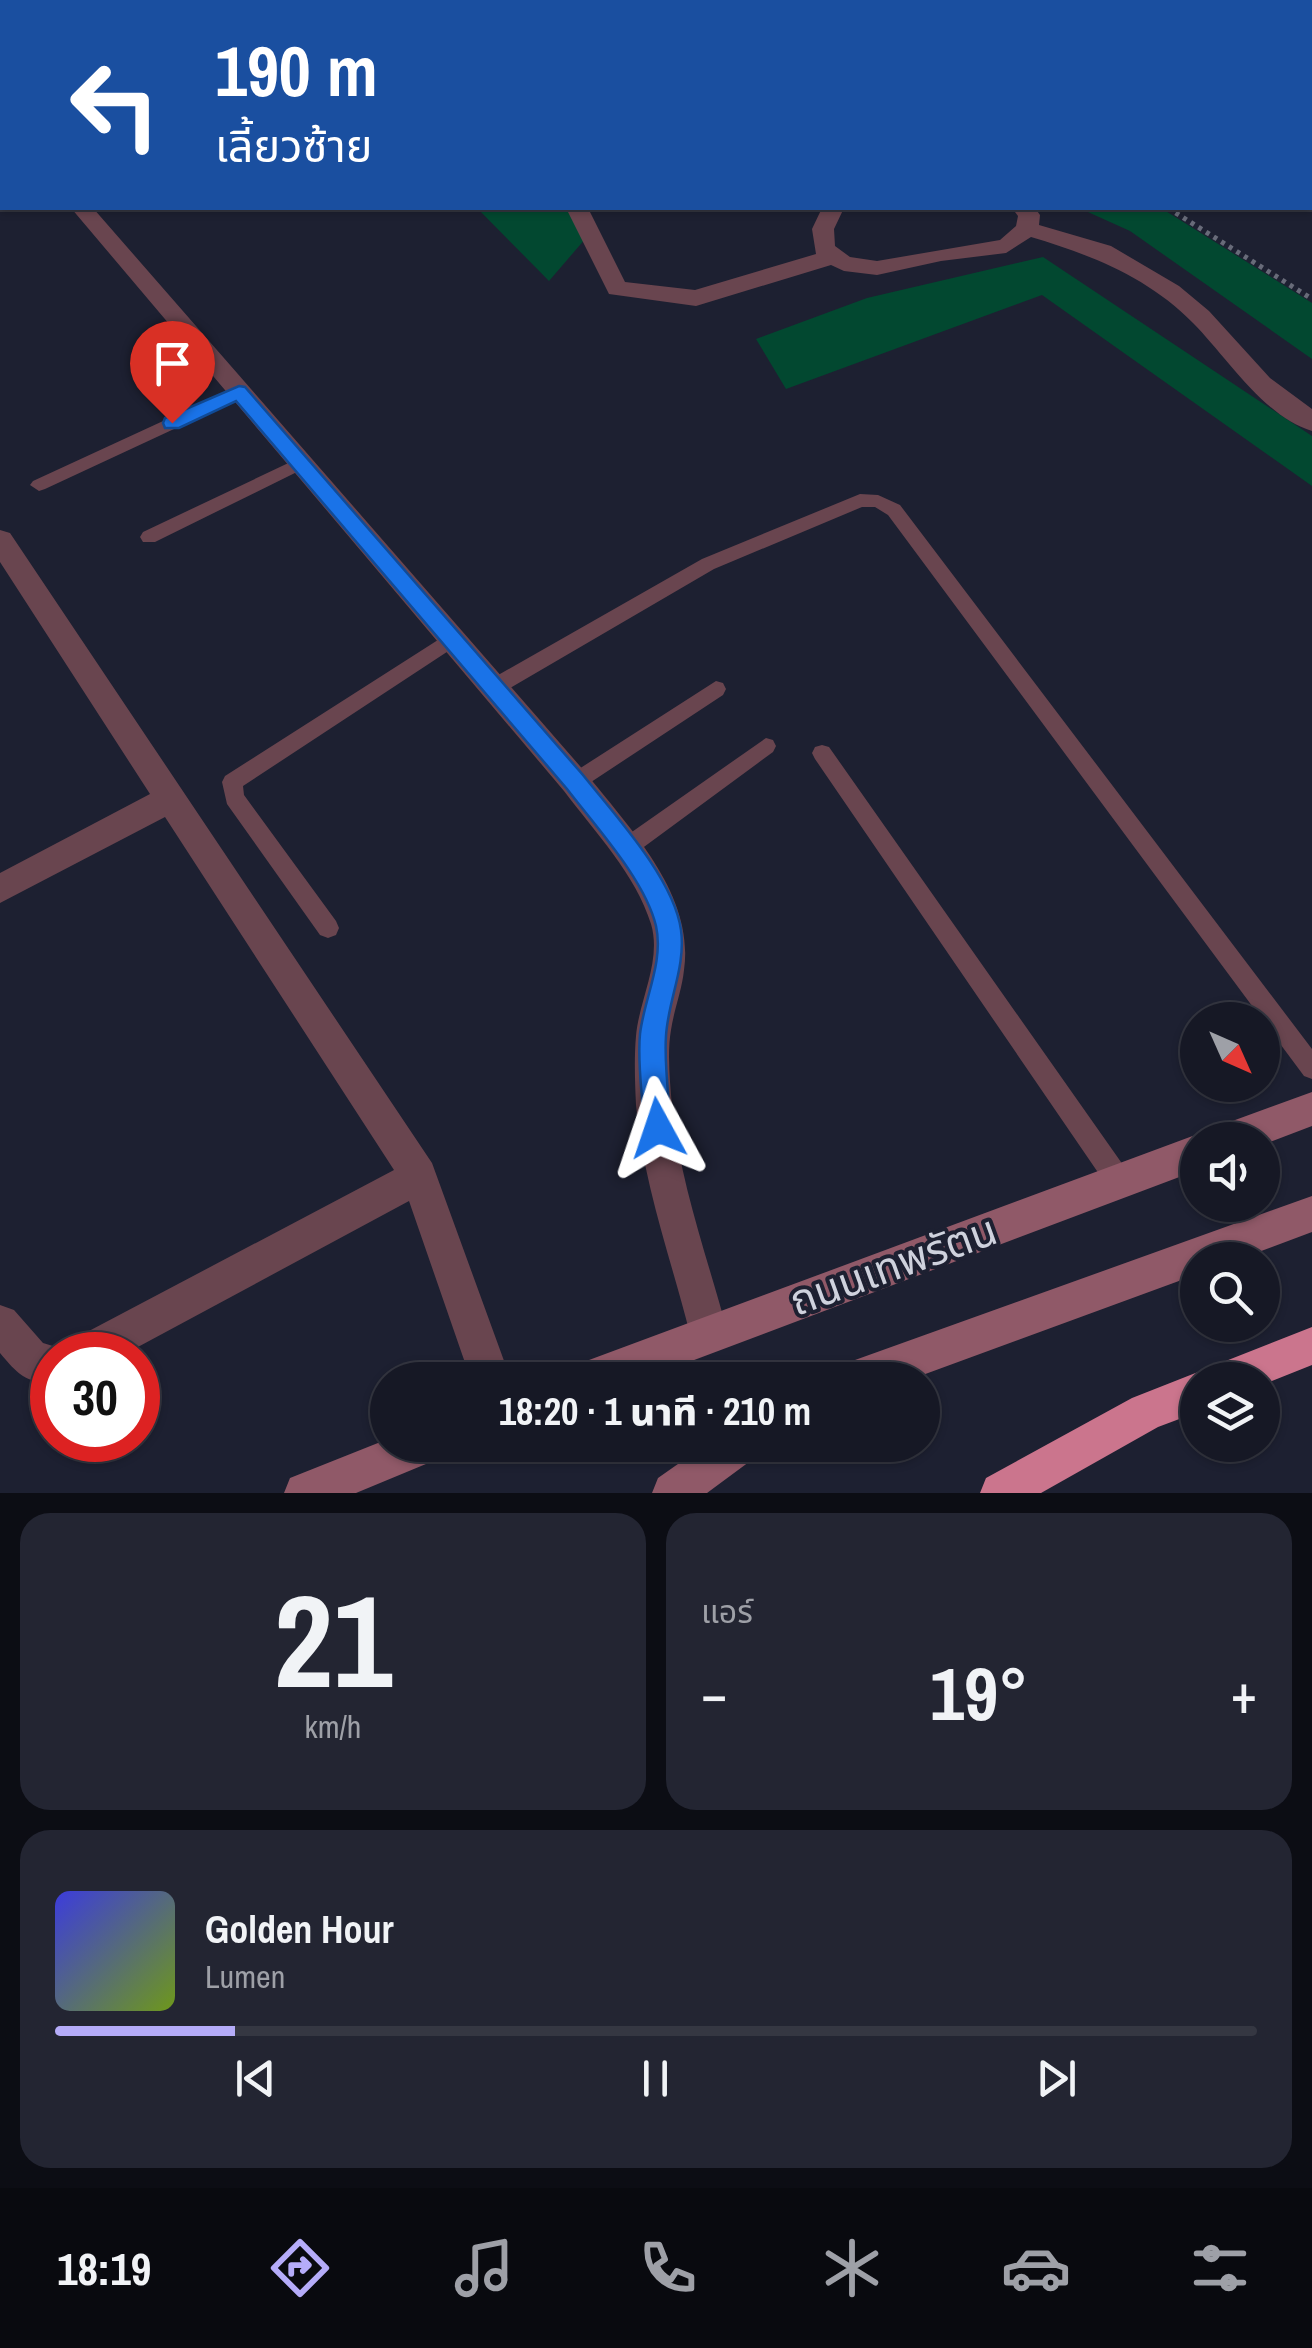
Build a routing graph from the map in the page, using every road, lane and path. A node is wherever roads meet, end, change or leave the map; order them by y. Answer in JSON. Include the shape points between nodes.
{"nodes":[{"id":1,"x":84,"y":210,"type":"edge"},
{"id":2,"x":578,"y":210,"type":"edge"},
{"id":3,"x":826,"y":210,"type":"edge"},
{"id":4,"x":1171,"y":210,"type":"edge"},
{"id":5,"x":1025,"y":218,"type":"edge"},
{"id":6,"x":833,"y":258,"type":"junction"},
{"id":7,"x":1312,"y":300,"type":"edge"},
{"id":8,"x":239,"y":392,"type":"junction"},
{"id":9,"x":1312,"y":422,"type":"edge"},
{"id":10,"x":300,"y":464,"type":"junction"},
{"id":11,"x":39,"y":486,"type":"dead end"},
{"id":12,"x":149,"y":538,"type":"dead end"},
{"id":13,"x":0,"y":540,"type":"edge"},
{"id":14,"x":452,"y":639,"type":"junction"},
{"id":15,"x":494,"y":688,"type":"junction"},
{"id":16,"x":716,"y":689,"type":"dead end"},
{"id":17,"x":766,"y":746,"type":"dead end"},
{"id":18,"x":822,"y":753,"type":"dead end"},
{"id":19,"x":575,"y":782,"type":"junction"},
{"id":20,"x":168,"y":800,"type":"junction"},
{"id":21,"x":626,"y":848,"type":"junction"},
{"id":22,"x":0,"y":888,"type":"edge"},
{"id":23,"x":328,"y":928,"type":"dead end"},
{"id":24,"x":1312,"y":1068,"type":"edge"},
{"id":25,"x":1312,"y":1109,"type":"edge"},
{"id":26,"x":1277,"y":1122,"type":"edge"},
{"id":27,"x":1180,"y":1159,"type":"edge"},
{"id":28,"x":419,"y":1176,"type":"junction"},
{"id":29,"x":1119,"y":1181,"type":"junction"},
{"id":30,"x":1312,"y":1214,"type":"edge"},
{"id":31,"x":0,"y":1324,"type":"edge"},
{"id":32,"x":127,"y":1332,"type":"edge"},
{"id":33,"x":709,"y":1334,"type":"junction"},
{"id":34,"x":1312,"y":1346,"type":"edge"},
{"id":35,"x":30,"y":1358,"type":"edge"},
{"id":36,"x":484,"y":1362,"type":"edge"},
{"id":37,"x":636,"y":1362,"type":"edge"},
{"id":38,"x":905,"y":1362,"type":"edge"},
{"id":39,"x":1272,"y":1362,"type":"edge"},
{"id":40,"x":1180,"y":1399,"type":"edge"},
{"id":41,"x":382,"y":1462,"type":"edge"},
{"id":42,"x":716,"y":1462,"type":"edge"},
{"id":43,"x":305,"y":1493,"type":"edge"},
{"id":44,"x":673,"y":1493,"type":"edge"},
{"id":45,"x":1000,"y":1493,"type":"edge"}],
"edges":[{"from":1,"to":8,"type":"street"},
{"from":2,"to":6,"type":"street","via":[[617,289],[696,298]]},
{"from":3,"to":6,"type":"street","via":[[822,239]]},
{"from":4,"to":7,"type":"path"},
{"from":5,"to":6,"type":"street","via":[[1006,246],[877,268]]},
{"from":5,"to":9,"type":"street","via":[[1104,251],[1171,291],[1260,384]]},
{"from":8,"to":10,"type":"street"},
{"from":8,"to":11,"type":"lane"},
{"from":10,"to":12,"type":"lane"},
{"from":10,"to":14,"type":"street"},
{"from":13,"to":20,"type":"street"},
{"from":14,"to":15,"type":"street"},
{"from":14,"to":23,"type":"lane","via":[[232,782],[234,798]]},
{"from":15,"to":19,"type":"street"},
{"from":15,"to":24,"type":"lane","via":[[708,564],[860,500],[878,501],[894,510]]},
{"from":16,"to":19,"type":"lane"},
{"from":17,"to":21,"type":"lane"},
{"from":18,"to":29,"type":"lane"},
{"from":19,"to":21,"type":"street"},
{"from":20,"to":22,"type":"street"},
{"from":20,"to":28,"type":"street"},
{"from":21,"to":33,"type":"street","via":[[669,928],[668,969],[653,1034],[654,1104]]},
{"from":25,"to":26,"type":"main road"},
{"from":27,"to":29,"type":"main road","name":"ถนนเทพรัตน"},
{"from":28,"to":32,"type":"street"},
{"from":28,"to":36,"type":"street"},
{"from":29,"to":33,"type":"main road","name":"ถนนเทพรัตน"},
{"from":30,"to":38,"type":"main road"},
{"from":31,"to":35,"type":"street"},
{"from":33,"to":37,"type":"main road","name":"ถนนเทพรัตน"},
{"from":34,"to":39,"type":"highway"},
{"from":40,"to":45,"type":"highway"},
{"from":41,"to":43,"type":"main road"},
{"from":42,"to":44,"type":"main road"}]}
